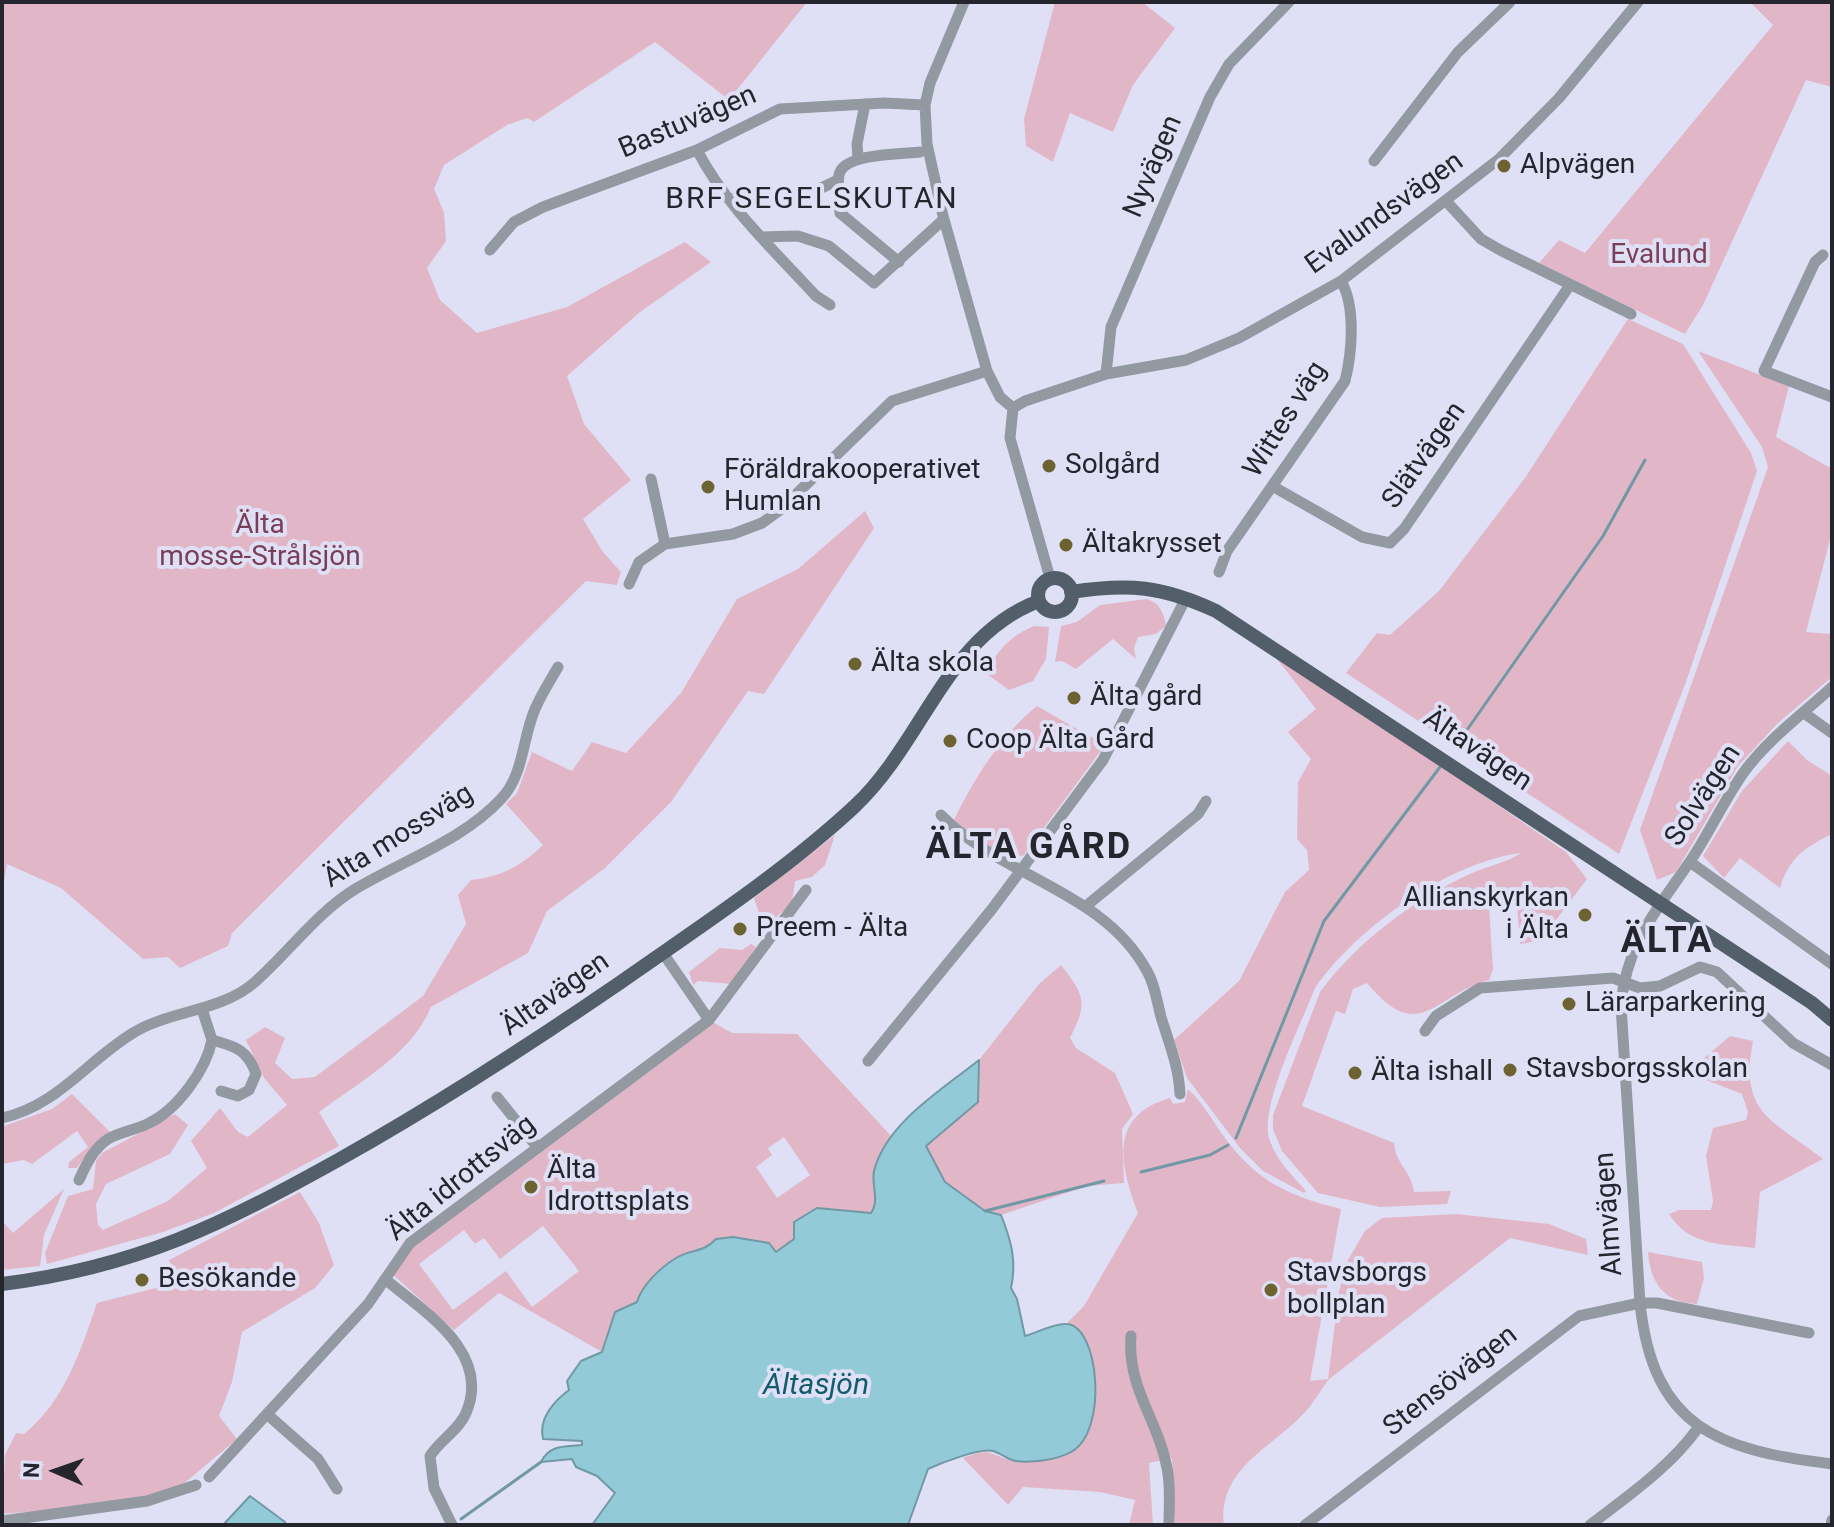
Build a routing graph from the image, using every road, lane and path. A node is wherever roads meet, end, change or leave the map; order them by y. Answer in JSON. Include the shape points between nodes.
{"nodes":[{"id":1,"x":964,"y":2,"type":"edge"},
{"id":2,"x":1289,"y":2,"type":"edge"},
{"id":3,"x":1510,"y":2,"type":"edge"},
{"id":4,"x":1638,"y":2,"type":"edge"},
{"id":5,"x":865,"y":104,"type":"junction"},
{"id":6,"x":925,"y":105,"type":"junction"},
{"id":7,"x":697,"y":150,"type":"junction"},
{"id":8,"x":920,"y":152,"type":"dead end"},
{"id":9,"x":858,"y":158,"type":"junction"},
{"id":10,"x":1374,"y":161,"type":"dead end"},
{"id":11,"x":838,"y":180,"type":"junction"},
{"id":12,"x":728,"y":198,"type":"junction"},
{"id":13,"x":1446,"y":201,"type":"junction"},
{"id":14,"x":944,"y":219,"type":"junction"},
{"id":15,"x":761,"y":237,"type":"junction"},
{"id":16,"x":490,"y":250,"type":"dead end"},
{"id":17,"x":1823,"y":255,"type":"dead end"},
{"id":18,"x":899,"y":262,"type":"junction"},
{"id":19,"x":1341,"y":281,"type":"junction"},
{"id":20,"x":1570,"y":285,"type":"junction"},
{"id":21,"x":830,"y":305,"type":"dead end"},
{"id":22,"x":1631,"y":314,"type":"dead end"},
{"id":23,"x":987,"y":371,"type":"junction"},
{"id":24,"x":1106,"y":374,"type":"junction"},
{"id":25,"x":1832,"y":397,"type":"edge"},
{"id":26,"x":1013,"y":408,"type":"junction"},
{"id":27,"x":651,"y":479,"type":"dead end"},
{"id":28,"x":1274,"y":487,"type":"junction"},
{"id":29,"x":665,"y":544,"type":"junction"},
{"id":30,"x":1219,"y":572,"type":"dead end"},
{"id":31,"x":1050,"y":578,"type":"junction"},
{"id":32,"x":629,"y":584,"type":"dead end"},
{"id":33,"x":1071,"y":592,"type":"junction"},
{"id":34,"x":1186,"y":598,"type":"junction"},
{"id":35,"x":1039,"y":601,"type":"junction"},
{"id":36,"x":558,"y":667,"type":"dead end"},
{"id":37,"x":1832,"y":687,"type":"edge"},
{"id":38,"x":1804,"y":713,"type":"junction"},
{"id":39,"x":1832,"y":733,"type":"edge"},
{"id":40,"x":1206,"y":801,"type":"dead end"},
{"id":41,"x":941,"y":815,"type":"dead end"},
{"id":42,"x":1690,"y":862,"type":"junction"},
{"id":43,"x":1019,"y":870,"type":"junction"},
{"id":44,"x":806,"y":890,"type":"dead end"},
{"id":45,"x":1657,"y":904,"type":"junction"},
{"id":46,"x":1086,"y":906,"type":"junction"},
{"id":47,"x":663,"y":953,"type":"junction"},
{"id":48,"x":1832,"y":964,"type":"edge"},
{"id":49,"x":1623,"y":981,"type":"junction"},
{"id":50,"x":202,"y":1009,"type":"junction"},
{"id":51,"x":709,"y":1020,"type":"junction"},
{"id":52,"x":1832,"y":1020,"type":"edge"},
{"id":53,"x":1425,"y":1031,"type":"dead end"},
{"id":54,"x":212,"y":1040,"type":"junction"},
{"id":55,"x":868,"y":1061,"type":"dead end"},
{"id":56,"x":1832,"y":1065,"type":"edge"},
{"id":57,"x":221,"y":1091,"type":"dead end"},
{"id":58,"x":1180,"y":1094,"type":"dead end"},
{"id":59,"x":497,"y":1097,"type":"dead end"},
{"id":60,"x":2,"y":1118,"type":"edge"},
{"id":61,"x":538,"y":1148,"type":"junction"},
{"id":62,"x":79,"y":1180,"type":"dead end"},
{"id":63,"x":385,"y":1279,"type":"junction"},
{"id":64,"x":2,"y":1284,"type":"edge"},
{"id":65,"x":1640,"y":1303,"type":"junction"},
{"id":66,"x":1809,"y":1333,"type":"dead end"},
{"id":67,"x":1131,"y":1336,"type":"dead end"},
{"id":68,"x":268,"y":1415,"type":"junction"},
{"id":69,"x":1698,"y":1428,"type":"junction"},
{"id":70,"x":1832,"y":1464,"type":"edge"},
{"id":71,"x":209,"y":1477,"type":"dead end"},
{"id":72,"x":196,"y":1485,"type":"dead end"},
{"id":73,"x":337,"y":1489,"type":"dead end"},
{"id":74,"x":2,"y":1521,"type":"edge"},
{"id":75,"x":452,"y":1525,"type":"edge"},
{"id":76,"x":1169,"y":1525,"type":"edge"},
{"id":77,"x":1305,"y":1525,"type":"edge"},
{"id":78,"x":1590,"y":1525,"type":"edge"}],
"edges":[{"from":1,"to":6,"type":"street","via":[[937,61]]},
{"from":2,"to":24,"type":"street","name":"Nyvägen","via":[[1229,64],[1210,97],[1111,327]]},
{"from":3,"to":10,"type":"street","via":[[1458,52]]},
{"from":4,"to":13,"type":"street","name":"Evalundsvägen","via":[[1523,136]]},
{"from":5,"to":6,"type":"street","name":"Bastuvägen"},
{"from":5,"to":7,"type":"street","name":"Bastuvägen","via":[[780,109]]},
{"from":5,"to":9,"type":"street"},
{"from":6,"to":14,"type":"street"},
{"from":7,"to":12,"type":"street"},
{"from":7,"to":16,"type":"street","name":"Bastuvägen","via":[[543,207],[514,222]]},
{"from":8,"to":9,"type":"street"},
{"from":9,"to":11,"type":"street","via":[[841,169]]},
{"from":11,"to":12,"type":"street","via":[[808,196],[771,204]]},
{"from":11,"to":18,"type":"street","via":[[840,213]]},
{"from":12,"to":15,"type":"street"},
{"from":13,"to":19,"type":"street","name":"Evalundsvägen"},
{"from":13,"to":20,"type":"street","via":[[1481,239]]},
{"from":14,"to":18,"type":"street"},
{"from":14,"to":23,"type":"street"},
{"from":15,"to":18,"type":"street","via":[[798,236],[829,246],[870,283]]},
{"from":15,"to":21,"type":"street"},
{"from":17,"to":25,"type":"street","via":[[1764,371]]},
{"from":19,"to":24,"type":"street","name":"Evalundsvägen","via":[[1239,338],[1186,360]]},
{"from":19,"to":28,"type":"street","name":"Wittes väg","via":[[1349,303],[1345,381]]},
{"from":20,"to":22,"type":"street"},
{"from":20,"to":28,"type":"street","name":"Slätvägen","via":[[1390,543],[1362,537]]},
{"from":23,"to":26,"type":"street","via":[[1000,397]]},
{"from":23,"to":29,"type":"street","via":[[892,401],[762,523],[733,534]]},
{"from":24,"to":26,"type":"street","name":"Evalundsvägen"},
{"from":26,"to":31,"type":"street","via":[[1010,438]]},
{"from":27,"to":29,"type":"street"},
{"from":28,"to":30,"type":"street","name":"Wittes väg","via":[[1227,551]]},
{"from":29,"to":32,"type":"street","via":[[639,562]]},
{"from":31,"to":33,"type":"main road","via":[[1064,581]]},
{"from":31,"to":35,"type":"main road","via":[[1041,584]]},
{"from":33,"to":34,"type":"main road","name":"Ältavägen","via":[[1111,585]]},
{"from":33,"to":35,"type":"main road","via":[[1066,607],[1058,611]]},
{"from":34,"to":43,"type":"street","via":[[1103,760]]},
{"from":34,"to":45,"type":"main road","name":"Ältavägen","via":[[1282,653]]},
{"from":35,"to":47,"type":"main road","name":"Ältavägen","via":[[1007,614],[961,656],[897,756],[854,807],[809,848]]},
{"from":36,"to":50,"type":"street","name":"Älta mossväg","via":[[535,708],[522,760],[504,797],[445,840],[355,889],[254,983]]},
{"from":37,"to":38,"type":"street","name":"Solvägen"},
{"from":38,"to":39,"type":"street"},
{"from":38,"to":42,"type":"street","name":"Solvägen","via":[[1745,771]]},
{"from":40,"to":46,"type":"street","via":[[1198,814]]},
{"from":41,"to":43,"type":"street"},
{"from":42,"to":45,"type":"street","name":"Solvägen"},
{"from":42,"to":48,"type":"street"},
{"from":43,"to":46,"type":"street"},
{"from":43,"to":55,"type":"street"},
{"from":44,"to":51,"type":"street","name":"Älta idrottsväg"},
{"from":45,"to":49,"type":"street","name":"Almvägen"},
{"from":45,"to":52,"type":"main road","name":"Ältavägen"},
{"from":46,"to":58,"type":"street","via":[[1111,923],[1149,973],[1179,1072]]},
{"from":47,"to":51,"type":"street"},
{"from":47,"to":64,"type":"main road","name":"Ältavägen","via":[[455,1094],[244,1212],[155,1250],[50,1278]]},
{"from":49,"to":53,"type":"street","via":[[1480,988],[1436,1016]]},
{"from":49,"to":56,"type":"street","via":[[1640,988],[1660,986],[1700,967],[1717,972],[1793,1043]]},
{"from":49,"to":65,"type":"street","name":"Almvägen"},
{"from":50,"to":54,"type":"street"},
{"from":50,"to":60,"type":"street","name":"Älta mossväg","via":[[133,1032],[58,1093]]},
{"from":51,"to":61,"type":"street","name":"Älta idrottsväg"},
{"from":54,"to":57,"type":"street","via":[[250,1056],[256,1074],[249,1090],[238,1096]]},
{"from":54,"to":62,"type":"street","via":[[201,1068],[169,1110],[108,1139],[91,1155]]},
{"from":59,"to":61,"type":"street"},
{"from":61,"to":63,"type":"street","name":"Älta idrottsväg","via":[[410,1243]]},
{"from":63,"to":68,"type":"street","name":"Älta idrottsväg"},
{"from":63,"to":75,"type":"street","via":[[458,1343],[471,1372],[465,1415],[430,1456],[434,1488]]},
{"from":65,"to":66,"type":"street","name":"Stensövägen"},
{"from":65,"to":69,"type":"street","name":"Almvägen","via":[[1644,1342],[1658,1381]]},
{"from":65,"to":77,"type":"street","name":"Stensövägen","via":[[1579,1316]]},
{"from":67,"to":76,"type":"street","via":[[1135,1388],[1167,1468]]},
{"from":68,"to":71,"type":"street","name":"Älta idrottsväg"},
{"from":68,"to":73,"type":"street","via":[[318,1459]]},
{"from":69,"to":70,"type":"street","via":[[1715,1438]]},
{"from":69,"to":78,"type":"street","via":[[1636,1490]]},
{"from":72,"to":74,"type":"street","via":[[147,1501]]}]}
